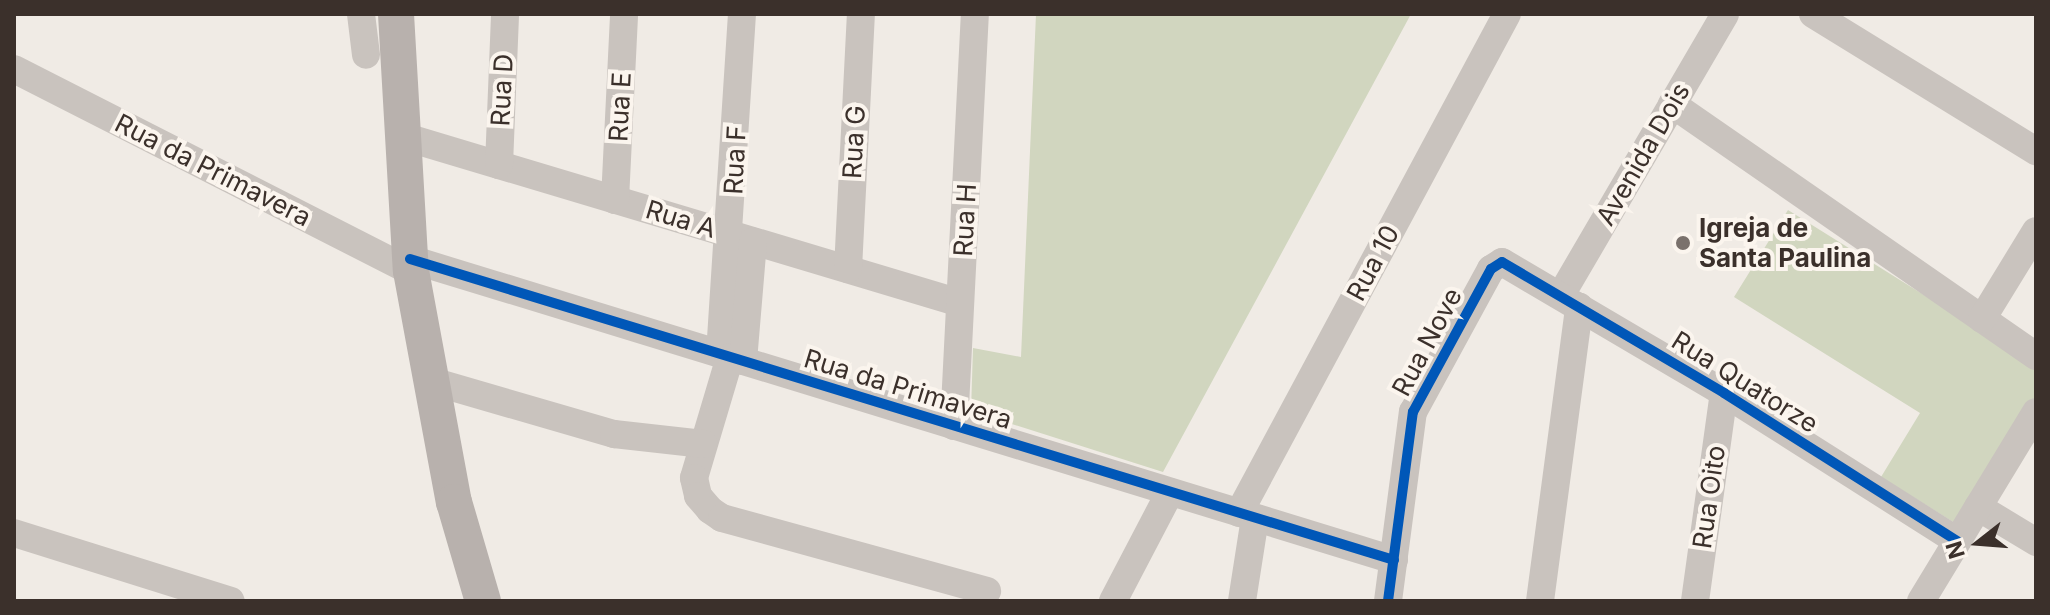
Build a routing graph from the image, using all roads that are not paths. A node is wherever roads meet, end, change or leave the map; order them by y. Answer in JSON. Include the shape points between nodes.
{"nodes":[{"id":1,"x":361,"y":14,"type":"edge"},
{"id":2,"x":396,"y":14,"type":"edge"},
{"id":3,"x":505,"y":14,"type":"edge"},
{"id":4,"x":624,"y":14,"type":"edge"},
{"id":5,"x":742,"y":14,"type":"edge"},
{"id":6,"x":861,"y":14,"type":"edge"},
{"id":7,"x":975,"y":14,"type":"edge"},
{"id":8,"x":1507,"y":14,"type":"edge"},
{"id":9,"x":1725,"y":14,"type":"edge"},
{"id":10,"x":1813,"y":14,"type":"edge"},
{"id":11,"x":366,"y":55,"type":"dead end"},
{"id":12,"x":14,"y":69,"type":"edge"},
{"id":13,"x":1672,"y":104,"type":"junction"},
{"id":14,"x":402,"y":136,"type":"junction"},
{"id":15,"x":2036,"y":151,"type":"edge"},
{"id":16,"x":499,"y":165,"type":"junction"},
{"id":17,"x":615,"y":200,"type":"junction"},
{"id":18,"x":2036,"y":231,"type":"edge"},
{"id":19,"x":742,"y":238,"type":"junction"},
{"id":20,"x":1508,"y":264,"type":"joint"},
{"id":21,"x":411,"y":265,"type":"junction"},
{"id":22,"x":848,"y":269,"type":"junction"},
{"id":23,"x":1570,"y":301,"type":"junction"},
{"id":24,"x":960,"y":303,"type":"junction"},
{"id":25,"x":1982,"y":319,"type":"junction"},
{"id":26,"x":2036,"y":356,"type":"edge"},
{"id":27,"x":731,"y":358,"type":"junction"},
{"id":28,"x":428,"y":380,"type":"junction"},
{"id":29,"x":1724,"y":393,"type":"junction"},
{"id":30,"x":2036,"y":412,"type":"edge"},
{"id":31,"x":954,"y":426,"type":"junction"},
{"id":32,"x":703,"y":444,"type":"junction"},
{"id":33,"x":1170,"y":492,"type":"junction"},
{"id":34,"x":1978,"y":507,"type":"junction"},
{"id":35,"x":1247,"y":515,"type":"junction"},
{"id":36,"x":14,"y":533,"type":"edge"},
{"id":37,"x":1957,"y":541,"type":"junction"},
{"id":38,"x":2036,"y":542,"type":"edge"},
{"id":39,"x":1394,"y":560,"type":"junction"},
{"id":40,"x":987,"y":591,"type":"dead end"},
{"id":41,"x":231,"y":601,"type":"edge"},
{"id":42,"x":483,"y":601,"type":"edge"},
{"id":43,"x":1113,"y":601,"type":"edge"},
{"id":44,"x":1242,"y":601,"type":"edge"},
{"id":45,"x":1388,"y":601,"type":"edge"},
{"id":46,"x":1540,"y":601,"type":"edge"},
{"id":47,"x":1695,"y":601,"type":"edge"},
{"id":48,"x":1921,"y":601,"type":"edge"}],
"edges":[{"from":1,"to":11,"type":"street"},
{"from":2,"to":14,"type":"main road"},
{"from":3,"to":16,"type":"street","name":"Rua D"},
{"from":4,"to":17,"type":"street","name":"Rua E"},
{"from":5,"to":19,"type":"street","name":"Rua F"},
{"from":6,"to":22,"type":"street","name":"Rua G"},
{"from":7,"to":24,"type":"street","name":"Rua H"},
{"from":8,"to":35,"type":"street","name":"Rua 10"},
{"from":9,"to":13,"type":"street","name":"Avenida Dois"},
{"from":10,"to":15,"type":"street"},
{"from":12,"to":21,"type":"street","name":"Rua da Primavera"},
{"from":13,"to":23,"type":"street","name":"Avenida Dois"},
{"from":13,"to":25,"type":"street"},
{"from":14,"to":16,"type":"street","name":"Rua A"},
{"from":14,"to":21,"type":"main road"},
{"from":16,"to":17,"type":"street","name":"Rua A"},
{"from":17,"to":19,"type":"street","name":"Rua A"},
{"from":18,"to":25,"type":"street"},
{"from":19,"to":22,"type":"street","name":"Rua A"},
{"from":19,"to":27,"type":"street","name":"Rua F"},
{"from":20,"to":23,"type":"street","name":"Rua Quatorze"},
{"from":20,"to":39,"type":"street","name":"Rua Nove","via":[[1491,269],[1413,412]]},
{"from":21,"to":27,"type":"street","name":"Rua da Primavera"},
{"from":21,"to":28,"type":"main road"},
{"from":22,"to":24,"type":"street","name":"Rua A"},
{"from":23,"to":29,"type":"street","name":"Rua Quatorze"},
{"from":23,"to":46,"type":"street","name":"Avenida Dois"},
{"from":24,"to":31,"type":"street","name":"Rua H"},
{"from":25,"to":26,"type":"street"},
{"from":27,"to":31,"type":"street","name":"Rua da Primavera"},
{"from":27,"to":32,"type":"street","name":"Rua F"},
{"from":28,"to":32,"type":"street","via":[[614,434]]},
{"from":28,"to":42,"type":"main road"},
{"from":29,"to":37,"type":"street","name":"Rua Quatorze"},
{"from":29,"to":47,"type":"street","name":"Rua Oito"},
{"from":30,"to":34,"type":"street"},
{"from":31,"to":33,"type":"street","name":"Rua da Primavera"},
{"from":32,"to":40,"type":"street","name":"Rua F","via":[[695,487],[702,502],[722,518]]},
{"from":33,"to":35,"type":"street","name":"Rua da Primavera"},
{"from":33,"to":43,"type":"street"},
{"from":34,"to":37,"type":"street"},
{"from":34,"to":38,"type":"street"},
{"from":35,"to":39,"type":"street","name":"Rua da Primavera"},
{"from":35,"to":44,"type":"street","name":"Rua 10"},
{"from":36,"to":41,"type":"street"},
{"from":37,"to":48,"type":"street"},
{"from":39,"to":45,"type":"street","name":"Rua Nove"}]}
